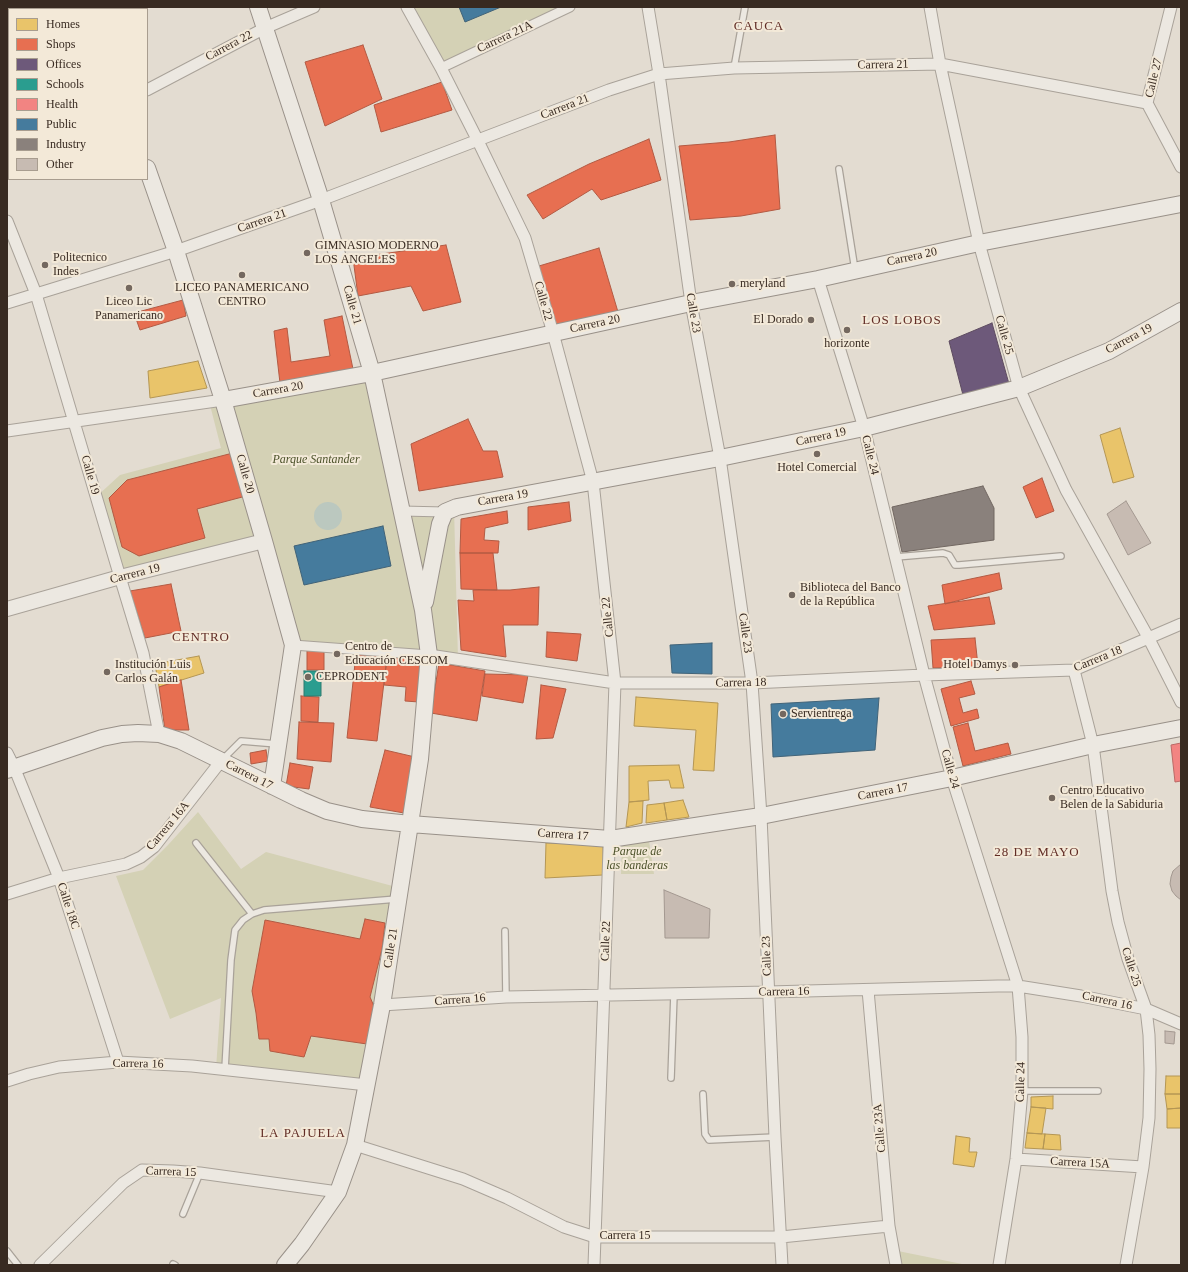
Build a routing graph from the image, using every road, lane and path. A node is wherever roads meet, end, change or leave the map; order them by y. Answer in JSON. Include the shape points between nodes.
{"nodes":[{"id":1,"x":258,"y":7,"type":"edge"},
{"id":2,"x":314,"y":7,"type":"edge"},
{"id":3,"x":407,"y":7,"type":"edge"},
{"id":4,"x":570,"y":7,"type":"edge"},
{"id":5,"x":648,"y":7,"type":"edge"},
{"id":6,"x":745,"y":7,"type":"edge"},
{"id":7,"x":930,"y":7,"type":"edge"},
{"id":8,"x":1171,"y":7,"type":"edge"},
{"id":9,"x":265,"y":28,"type":"junction"},
{"id":10,"x":940,"y":64,"type":"junction"},
{"id":11,"x":441,"y":68,"type":"junction"},
{"id":12,"x":734,"y":68,"type":"junction"},
{"id":13,"x":659,"y":74,"type":"junction"},
{"id":14,"x":148,"y":89,"type":"edge"},
{"id":15,"x":1147,"y":103,"type":"junction"},
{"id":16,"x":478,"y":141,"type":"junction"},
{"id":17,"x":1181,"y":167,"type":"edge"},
{"id":18,"x":840,"y":169,"type":"dead end"},
{"id":19,"x":148,"y":171,"type":"edge"},
{"id":20,"x":321,"y":200,"type":"junction"},
{"id":21,"x":1181,"y":204,"type":"edge"},
{"id":22,"x":7,"y":221,"type":"edge"},
{"id":23,"x":979,"y":243,"type":"junction"},
{"id":24,"x":176,"y":251,"type":"junction"},
{"id":25,"x":855,"y":270,"type":"junction"},
{"id":26,"x":818,"y":278,"type":"junction"},
{"id":27,"x":36,"y":294,"type":"junction"},
{"id":28,"x":7,"y":303,"type":"edge"},
{"id":29,"x":691,"y":303,"type":"junction"},
{"id":30,"x":1181,"y":311,"type":"edge"},
{"id":31,"x":553,"y":333,"type":"junction"},
{"id":32,"x":372,"y":373,"type":"junction"},
{"id":33,"x":1019,"y":388,"type":"junction"},
{"id":34,"x":223,"y":400,"type":"junction"},
{"id":35,"x":74,"y":420,"type":"junction"},
{"id":36,"x":864,"y":428,"type":"junction"},
{"id":37,"x":7,"y":431,"type":"edge"},
{"id":38,"x":720,"y":458,"type":"junction"},
{"id":39,"x":593,"y":482,"type":"junction"},
{"id":40,"x":402,"y":511,"type":"junction"},
{"id":41,"x":445,"y":512,"type":"junction"},
{"id":42,"x":264,"y":541,"type":"junction"},
{"id":43,"x":1061,"y":556,"type":"dead end"},
{"id":44,"x":896,"y":557,"type":"junction"},
{"id":45,"x":120,"y":578,"type":"junction"},
{"id":46,"x":7,"y":609,"type":"edge"},
{"id":47,"x":423,"y":610,"type":"junction"},
{"id":48,"x":1181,"y":624,"type":"edge"},
{"id":49,"x":1148,"y":637,"type":"junction"},
{"id":50,"x":293,"y":645,"type":"junction"},
{"id":51,"x":429,"y":655,"type":"junction"},
{"id":52,"x":1074,"y":670,"type":"junction"},
{"id":53,"x":924,"y":675,"type":"junction"},
{"id":54,"x":615,"y":683,"type":"junction"},
{"id":55,"x":752,"y":683,"type":"junction"},
{"id":56,"x":1181,"y":702,"type":"edge"},
{"id":57,"x":1181,"y":728,"type":"edge"},
{"id":58,"x":159,"y":734,"type":"junction"},
{"id":59,"x":278,"y":744,"type":"junction"},
{"id":60,"x":1093,"y":745,"type":"junction"},
{"id":61,"x":221,"y":760,"type":"junction"},
{"id":62,"x":9,"y":764,"type":"edge"},
{"id":63,"x":952,"y":778,"type":"junction"},
{"id":64,"x":272,"y":786,"type":"junction"},
{"id":65,"x":761,"y":816,"type":"junction"},
{"id":66,"x":410,"y":824,"type":"junction"},
{"id":67,"x":610,"y":839,"type":"junction"},
{"id":68,"x":196,"y":843,"type":"dead end"},
{"id":69,"x":59,"y":878,"type":"junction"},
{"id":70,"x":7,"y":894,"type":"edge"},
{"id":71,"x":399,"y":899,"type":"junction"},
{"id":72,"x":252,"y":914,"type":"junction"},
{"id":73,"x":505,"y":931,"type":"dead end"},
{"id":74,"x":1018,"y":986,"type":"junction"},
{"id":75,"x":868,"y":990,"type":"junction"},
{"id":76,"x":768,"y":992,"type":"junction"},
{"id":77,"x":674,"y":994,"type":"junction"},
{"id":78,"x":604,"y":995,"type":"junction"},
{"id":79,"x":506,"y":997,"type":"junction"},
{"id":80,"x":382,"y":1005,"type":"junction"},
{"id":81,"x":1146,"y":1009,"type":"junction"},
{"id":82,"x":1181,"y":1024,"type":"edge"},
{"id":83,"x":118,"y":1062,"type":"junction"},
{"id":84,"x":225,"y":1069,"type":"junction"},
{"id":85,"x":671,"y":1078,"type":"dead end"},
{"id":86,"x":7,"y":1082,"type":"edge"},
{"id":87,"x":367,"y":1085,"type":"junction"},
{"id":88,"x":1022,"y":1091,"type":"junction"},
{"id":89,"x":1098,"y":1091,"type":"dead end"},
{"id":90,"x":702,"y":1094,"type":"dead end"},
{"id":91,"x":775,"y":1137,"type":"junction"},
{"id":92,"x":355,"y":1145,"type":"junction"},
{"id":93,"x":1016,"y":1159,"type":"junction"},
{"id":94,"x":1143,"y":1167,"type":"junction"},
{"id":95,"x":200,"y":1173,"type":"junction"},
{"id":96,"x":338,"y":1192,"type":"junction"},
{"id":97,"x":182,"y":1214,"type":"dead end"},
{"id":98,"x":889,"y":1226,"type":"junction"},
{"id":99,"x":595,"y":1236,"type":"junction"},
{"id":100,"x":781,"y":1237,"type":"junction"},
{"id":101,"x":7,"y":1250,"type":"edge"},
{"id":102,"x":18,"y":1265,"type":"edge"},
{"id":103,"x":40,"y":1265,"type":"edge"},
{"id":104,"x":284,"y":1265,"type":"edge"},
{"id":105,"x":594,"y":1265,"type":"edge"},
{"id":106,"x":782,"y":1265,"type":"edge"},
{"id":107,"x":896,"y":1265,"type":"edge"},
{"id":108,"x":1000,"y":1265,"type":"edge"},
{"id":109,"x":1126,"y":1265,"type":"edge"}],
"edges":[{"from":1,"to":9,"type":"main road","name":"Calle 21"},
{"from":2,"to":9,"type":"street","name":"Carrera 22"},
{"from":3,"to":11,"type":"street","name":"Calle 22"},
{"from":4,"to":11,"type":"street","name":"Carrera 21A"},
{"from":5,"to":13,"type":"street","name":"Calle 23"},
{"from":6,"to":12,"type":"lane"},
{"from":7,"to":10,"type":"street","name":"Calle 25"},
{"from":8,"to":15,"type":"street","name":"Calle 27"},
{"from":9,"to":14,"type":"street","name":"Carrera 22"},
{"from":9,"to":20,"type":"main road","name":"Calle 21"},
{"from":10,"to":12,"type":"street","name":"Carrera 21"},
{"from":10,"to":15,"type":"street","name":"Carrera 21"},
{"from":10,"to":23,"type":"street","name":"Calle 25"},
{"from":11,"to":16,"type":"street","name":"Calle 22"},
{"from":12,"to":13,"type":"street","name":"Carrera 21"},
{"from":13,"to":16,"type":"street","name":"Carrera 21","via":[[609,90]]},
{"from":13,"to":29,"type":"street","name":"Calle 23"},
{"from":15,"to":17,"type":"street","name":"Calle 27"},
{"from":16,"to":20,"type":"street","name":"Carrera 21"},
{"from":16,"to":31,"type":"street","name":"Calle 22","via":[[525,238]]},
{"from":18,"to":25,"type":"lane"},
{"from":19,"to":24,"type":"main road","name":"Calle 20"},
{"from":20,"to":24,"type":"street","name":"Carrera 21"},
{"from":20,"to":32,"type":"main road","name":"Calle 21"},
{"from":21,"to":23,"type":"main road","name":"Carrera 20"},
{"from":22,"to":27,"type":"street","name":"Calle 19"},
{"from":23,"to":25,"type":"main road","name":"Carrera 20"},
{"from":23,"to":33,"type":"street","name":"Calle 25"},
{"from":24,"to":27,"type":"street","name":"Carrera 21"},
{"from":24,"to":34,"type":"main road","name":"Calle 20"},
{"from":25,"to":26,"type":"main road","name":"Carrera 20"},
{"from":26,"to":29,"type":"main road","name":"Carrera 20"},
{"from":26,"to":36,"type":"street","name":"Calle 24"},
{"from":27,"to":28,"type":"street","name":"Carrera 21"},
{"from":27,"to":35,"type":"street","name":"Calle 19"},
{"from":29,"to":31,"type":"main road","name":"Carrera 20"},
{"from":29,"to":38,"type":"street","name":"Calle 23"},
{"from":30,"to":33,"type":"main road","name":"Carrera 19","via":[[1109,351]]},
{"from":31,"to":32,"type":"main road","name":"Carrera 20"},
{"from":31,"to":39,"type":"street","name":"Calle 22"},
{"from":32,"to":34,"type":"main road","name":"Carrera 20"},
{"from":32,"to":40,"type":"main road","name":"Calle 21"},
{"from":33,"to":36,"type":"main road","name":"Carrera 19"},
{"from":33,"to":49,"type":"street","name":"Calle 25","via":[[1066,490]]},
{"from":34,"to":35,"type":"street","name":"Carrera 20"},
{"from":34,"to":42,"type":"main road","name":"Calle 20"},
{"from":35,"to":37,"type":"street","name":"Carrera 20"},
{"from":35,"to":45,"type":"street","name":"Calle 19"},
{"from":36,"to":38,"type":"main road","name":"Carrera 19"},
{"from":36,"to":44,"type":"street","name":"Calle 24"},
{"from":38,"to":39,"type":"main road","name":"Carrera 19"},
{"from":38,"to":55,"type":"street","name":"Calle 23"},
{"from":39,"to":41,"type":"main road","name":"Carrera 19","via":[[457,507]]},
{"from":39,"to":54,"type":"street","name":"Calle 22"},
{"from":40,"to":41,"type":"street"},
{"from":40,"to":47,"type":"main road","name":"Calle 21"},
{"from":41,"to":47,"type":"main road","name":"Calle 21","via":[[440,524]]},
{"from":42,"to":45,"type":"street","name":"Carrera 19"},
{"from":42,"to":50,"type":"main road","name":"Calle 20"},
{"from":43,"to":44,"type":"lane","via":[[959,565],[955,565],[949,554],[943,553]]},
{"from":44,"to":53,"type":"street","name":"Calle 24"},
{"from":45,"to":46,"type":"street","name":"Carrera 19"},
{"from":45,"to":58,"type":"street","name":"Calle 19","via":[[143,653]]},
{"from":47,"to":51,"type":"main road","name":"Calle 21"},
{"from":48,"to":49,"type":"street","name":"Carrera 18"},
{"from":49,"to":52,"type":"street","name":"Carrera 18"},
{"from":49,"to":56,"type":"street","name":"Calle 25"},
{"from":50,"to":51,"type":"street","name":"Carrera 18"},
{"from":50,"to":59,"type":"main road","name":"Calle 20"},
{"from":51,"to":54,"type":"street","name":"Carrera 18"},
{"from":51,"to":66,"type":"main road","name":"Calle 21","via":[[420,759]]},
{"from":52,"to":53,"type":"street","name":"Carrera 18"},
{"from":52,"to":60,"type":"street","name":"Calle 25"},
{"from":53,"to":55,"type":"street","name":"Carrera 18"},
{"from":53,"to":63,"type":"street","name":"Calle 24"},
{"from":54,"to":55,"type":"street","name":"Carrera 18"},
{"from":54,"to":67,"type":"street","name":"Calle 22"},
{"from":55,"to":65,"type":"street","name":"Calle 23"},
{"from":57,"to":60,"type":"main road","name":"Carrera 17"},
{"from":58,"to":61,"type":"main road","name":"Carrera 17","via":[[181,741]]},
{"from":58,"to":62,"type":"main road","name":"Carrera 17","via":[[138,732],[102,738]]},
{"from":59,"to":61,"type":"lane","via":[[241,741]]},
{"from":59,"to":64,"type":"main road","name":"Calle 20"},
{"from":60,"to":63,"type":"main road","name":"Carrera 17"},
{"from":60,"to":81,"type":"street","name":"Calle 25","via":[[1118,922]]},
{"from":61,"to":64,"type":"main road","name":"Carrera 17"},
{"from":61,"to":69,"type":"street","name":"Carrera 16A","via":[[154,847],[141,857],[126,864]]},
{"from":62,"to":69,"type":"street","name":"Calle 18C"},
{"from":63,"to":65,"type":"main road","name":"Carrera 17"},
{"from":63,"to":74,"type":"street","name":"Calle 24"},
{"from":64,"to":66,"type":"main road","name":"Carrera 17","via":[[327,810],[362,819]]},
{"from":65,"to":67,"type":"main road","name":"Carrera 17"},
{"from":65,"to":76,"type":"street","name":"Calle 23"},
{"from":66,"to":67,"type":"main road","name":"Carrera 17"},
{"from":66,"to":71,"type":"main road","name":"Calle 21"},
{"from":67,"to":78,"type":"street","name":"Calle 22"},
{"from":68,"to":72,"type":"lane"},
{"from":69,"to":70,"type":"street","name":"Carrera 16A"},
{"from":69,"to":83,"type":"street","name":"Calle 18C"},
{"from":71,"to":72,"type":"lane","via":[[264,910]]},
{"from":71,"to":80,"type":"main road","name":"Calle 21"},
{"from":72,"to":84,"type":"lane","via":[[235,930]]},
{"from":73,"to":79,"type":"lane"},
{"from":74,"to":75,"type":"street","name":"Carrera 16"},
{"from":74,"to":81,"type":"street","name":"Carrera 16"},
{"from":74,"to":88,"type":"street","name":"Calle 24","via":[[1022,1037]]},
{"from":75,"to":76,"type":"street","name":"Carrera 16"},
{"from":75,"to":98,"type":"street","name":"Calle 23A"},
{"from":76,"to":77,"type":"street","name":"Carrera 16"},
{"from":76,"to":91,"type":"street","name":"Calle 23"},
{"from":77,"to":78,"type":"street","name":"Carrera 16"},
{"from":77,"to":85,"type":"lane"},
{"from":78,"to":79,"type":"street","name":"Carrera 16"},
{"from":78,"to":99,"type":"street","name":"Calle 22"},
{"from":79,"to":80,"type":"street","name":"Carrera 16"},
{"from":80,"to":87,"type":"main road","name":"Calle 21"},
{"from":81,"to":82,"type":"street","name":"Carrera 16"},
{"from":81,"to":94,"type":"street","name":"Calle 25","via":[[1150,1070],[1149,1118]]},
{"from":83,"to":84,"type":"street","name":"Carrera 16"},
{"from":83,"to":86,"type":"street","name":"Carrera 16","via":[[59,1067]]},
{"from":84,"to":87,"type":"street","name":"Carrera 16"},
{"from":87,"to":92,"type":"main road","name":"Calle 21"},
{"from":88,"to":89,"type":"lane"},
{"from":88,"to":93,"type":"street","name":"Calle 24"},
{"from":90,"to":91,"type":"lane","via":[[705,1134],[709,1140]]},
{"from":91,"to":100,"type":"street","name":"Calle 23"},
{"from":92,"to":96,"type":"main road","name":"Calle 21"},
{"from":92,"to":99,"type":"street","name":"Carrera 15","via":[[462,1179],[564,1227]]},
{"from":93,"to":94,"type":"street","name":"Carrera 15A"},
{"from":93,"to":108,"type":"street","name":"Calle 24"},
{"from":94,"to":109,"type":"street","name":"Calle 25"},
{"from":95,"to":96,"type":"street","name":"Carrera 15"},
{"from":95,"to":97,"type":"lane"},
{"from":95,"to":103,"type":"street","name":"Carrera 15","via":[[142,1170],[123,1183]]},
{"from":96,"to":104,"type":"main road","name":"Calle 21"},
{"from":98,"to":100,"type":"street","name":"Carrera 15"},
{"from":98,"to":107,"type":"street","name":"Calle 23A"},
{"from":99,"to":100,"type":"street","name":"Carrera 15"},
{"from":99,"to":105,"type":"street","name":"Calle 22"},
{"from":100,"to":106,"type":"street","name":"Calle 23"},
{"from":101,"to":102,"type":"lane"}]}
